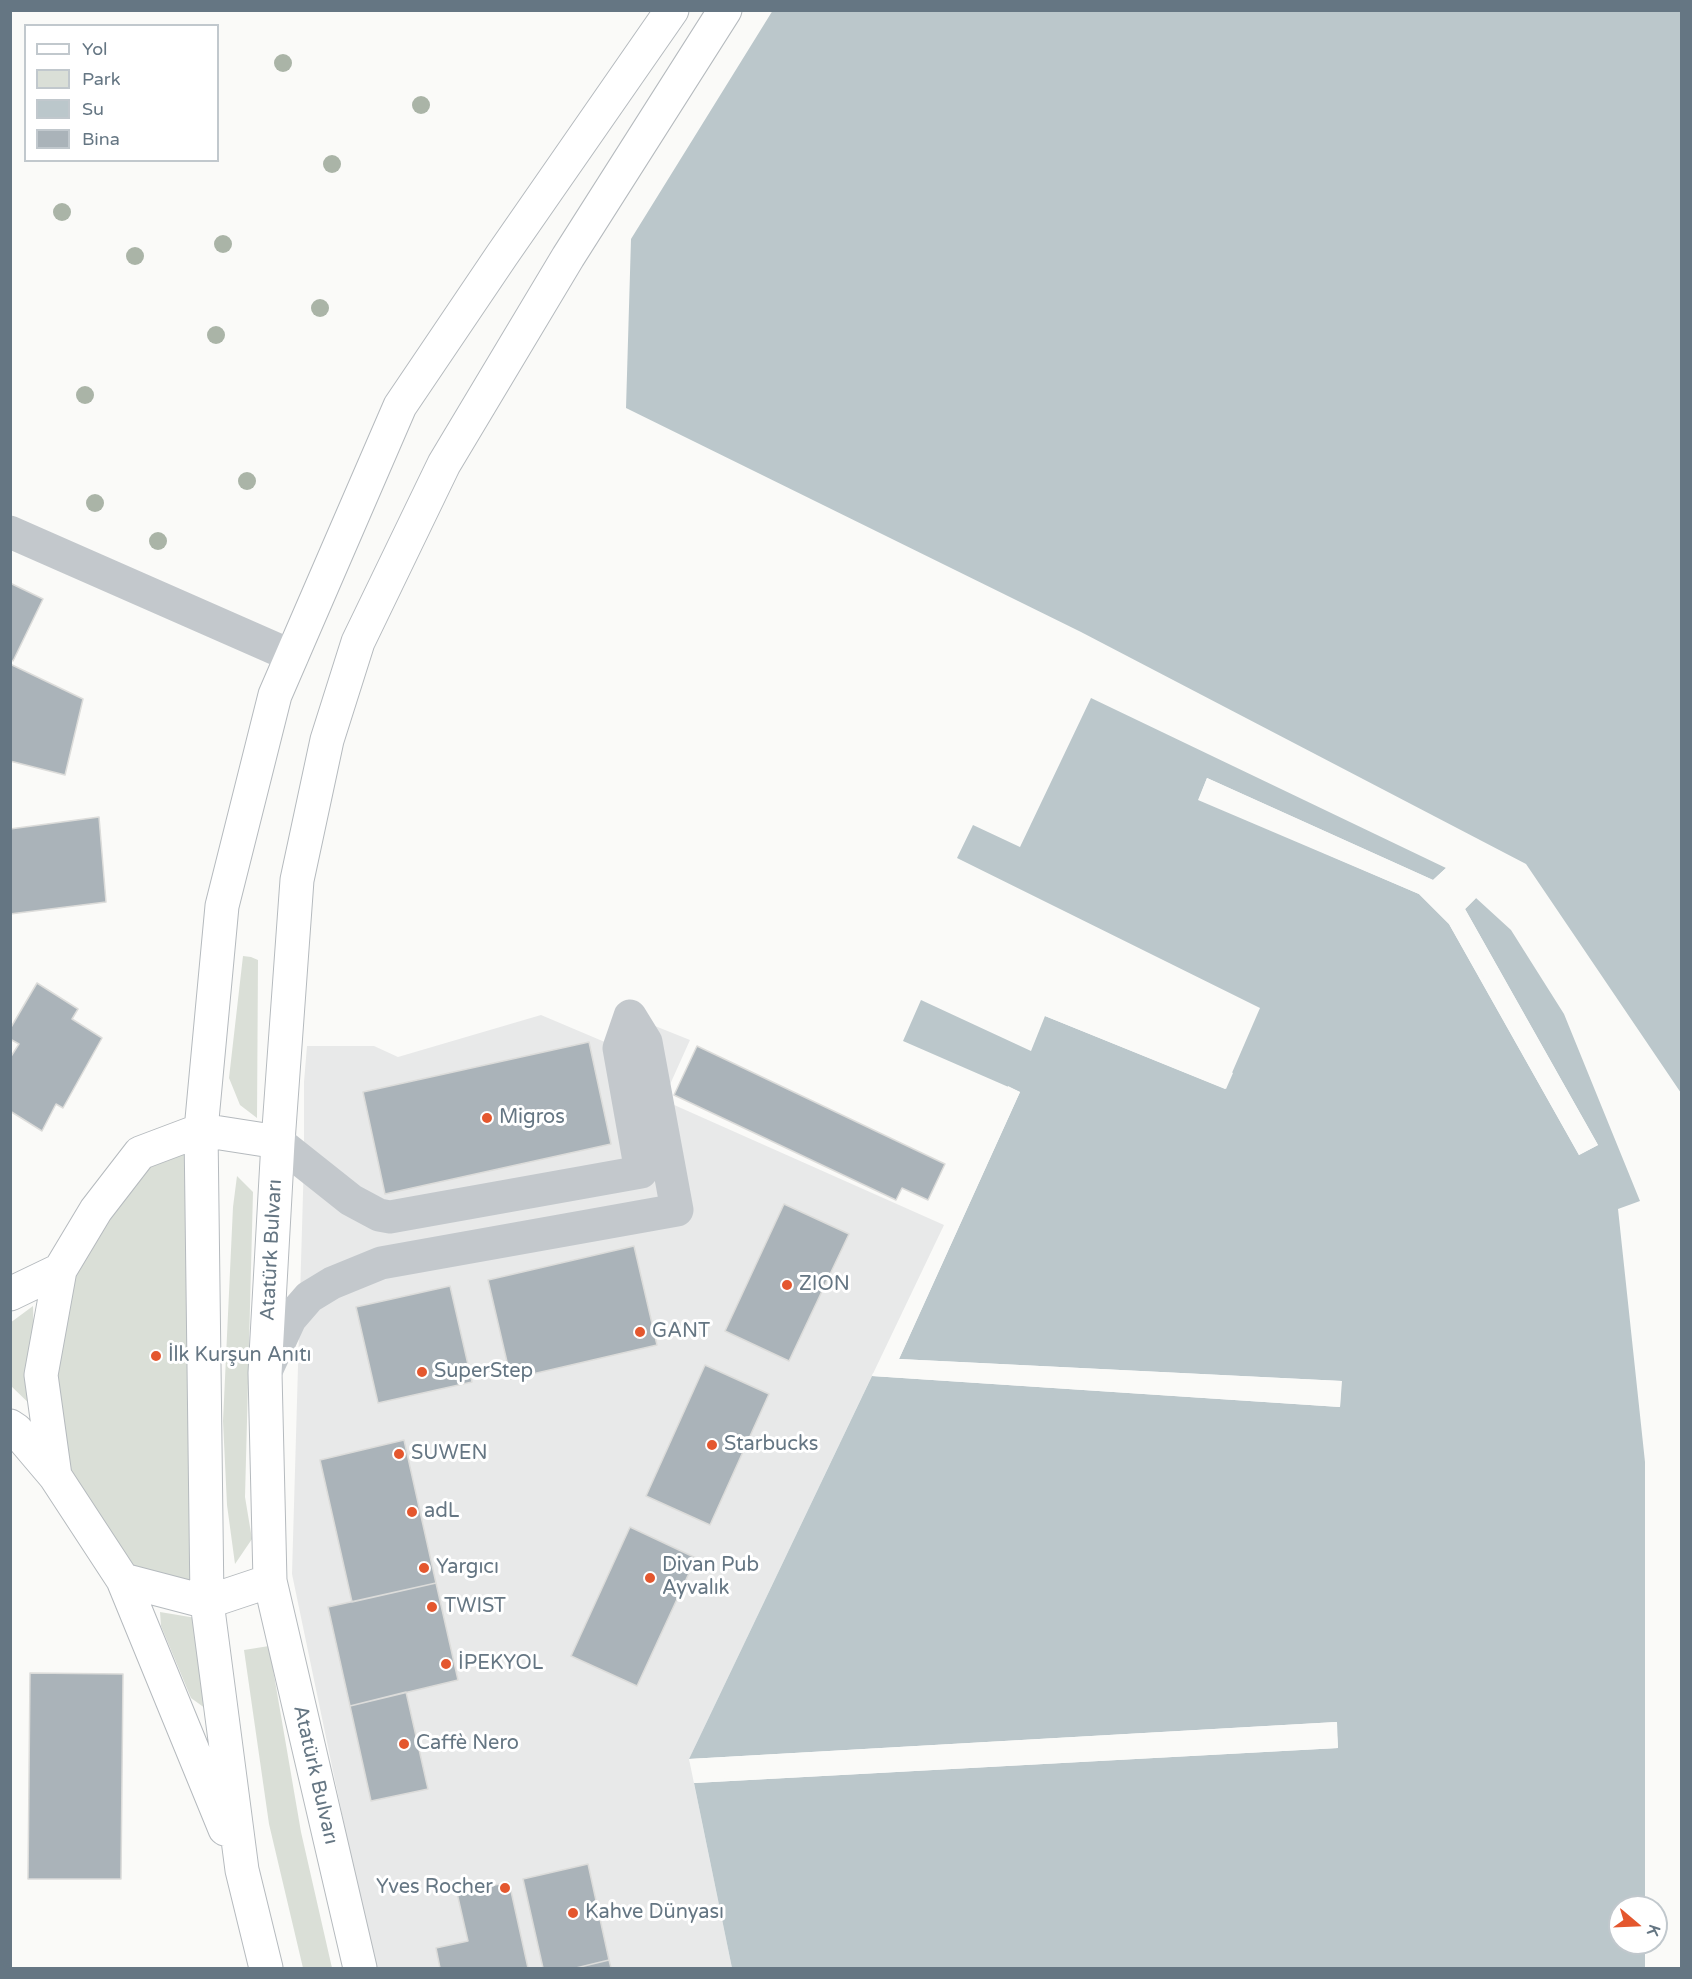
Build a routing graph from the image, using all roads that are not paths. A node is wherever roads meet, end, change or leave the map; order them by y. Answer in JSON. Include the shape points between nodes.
{"nodes":[{"id":1,"x":672,"y":10,"type":"edge"},
{"id":2,"x":725,"y":10,"type":"edge"},
{"id":3,"x":10,"y":532,"type":"edge"},
{"id":4,"x":292,"y":656,"type":"junction"},
{"id":5,"x":201,"y":1130,"type":"junction"},
{"id":6,"x":278,"y":1142,"type":"junction"},
{"id":7,"x":60,"y":1270,"type":"junction"},
{"id":8,"x":10,"y":1294,"type":"edge"},
{"id":9,"x":265,"y":1373,"type":"junction"},
{"id":10,"x":10,"y":1426,"type":"edge"},
{"id":11,"x":55,"y":1476,"type":"junction"},
{"id":12,"x":123,"y":1580,"type":"junction"},
{"id":13,"x":270,"y":1581,"type":"junction"},
{"id":14,"x":207,"y":1602,"type":"junction"},
{"id":15,"x":242,"y":1870,"type":"junction"},
{"id":16,"x":266,"y":1968,"type":"edge"},
{"id":17,"x":360,"y":1968,"type":"edge"}],
"edges":[{"from":1,"to":4,"type":"main road","via":[[400,406]]},
{"from":2,"to":6,"type":"main road","name":"Atatürk Bulvarı","via":[[568,257],[444,464],[358,642],[327,740],[297,880]]},
{"from":3,"to":4,"type":"lane"},
{"from":4,"to":5,"type":"main road","via":[[275,695],[222,906]]},
{"from":5,"to":6,"type":"main road"},
{"from":5,"to":7,"type":"main road","via":[[140,1153],[96,1210]]},
{"from":5,"to":14,"type":"main road"},
{"from":6,"to":9,"type":"main road","name":"Atatürk Bulvarı"},
{"from":6,"to":9,"type":"lane","via":[[351,1200],[390,1217],[655,1170],[677,1210],[381,1263],[309,1297],[290,1319]]},
{"from":7,"to":8,"type":"main road"},
{"from":7,"to":11,"type":"main road","via":[[41,1375]]},
{"from":9,"to":13,"type":"main road","name":"Atatürk Bulvarı"},
{"from":10,"to":11,"type":"main road"},
{"from":11,"to":12,"type":"main road"},
{"from":12,"to":14,"type":"main road"},
{"from":12,"to":15,"type":"main road"},
{"from":13,"to":14,"type":"main road"},
{"from":13,"to":17,"type":"main road","name":"Atatürk Bulvarı"},
{"from":14,"to":15,"type":"main road"},
{"from":15,"to":16,"type":"main road"}]}
